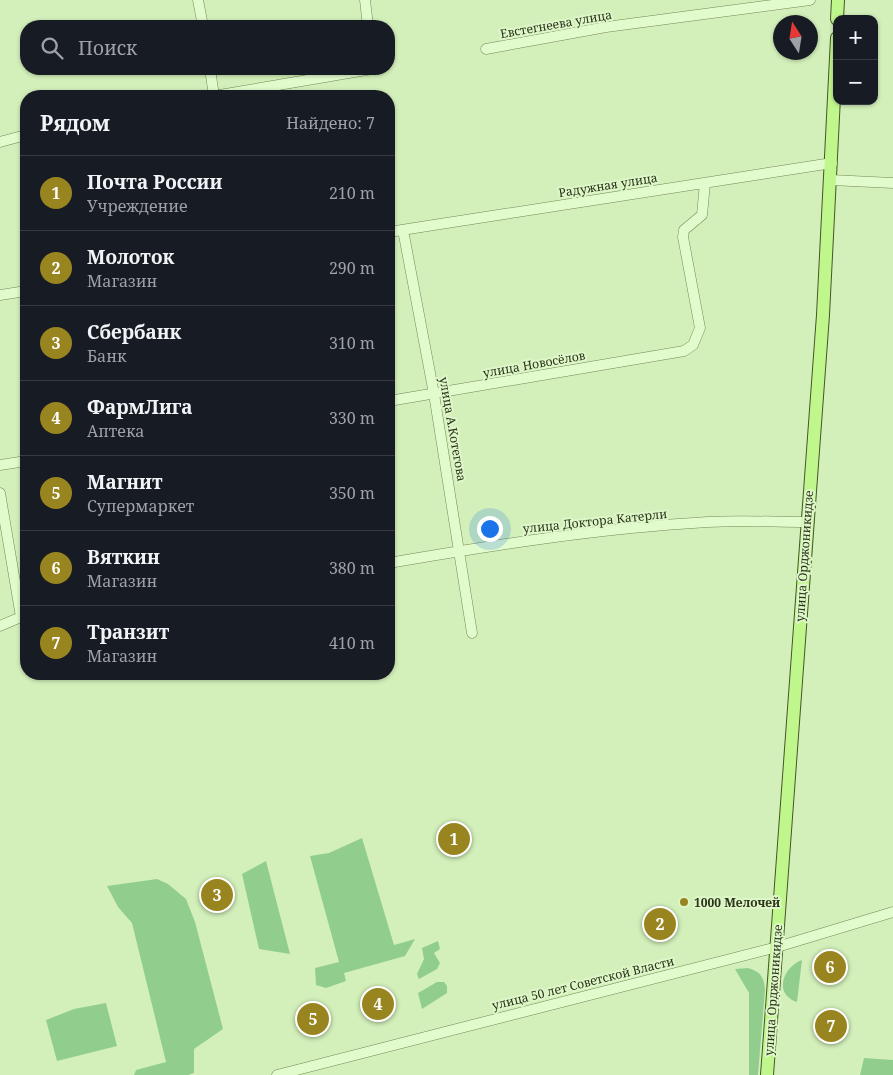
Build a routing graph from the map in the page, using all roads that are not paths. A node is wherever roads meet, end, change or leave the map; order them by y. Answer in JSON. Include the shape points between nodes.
{"nodes":[{"id":1,"x":198,"y":0,"type":"edge"},
{"id":2,"x":365,"y":0,"type":"edge"},
{"id":3,"x":810,"y":0,"type":"edge"},
{"id":4,"x":838,"y":0,"type":"edge"},
{"id":5,"x":838,"y":15,"type":"edge"},
{"id":6,"x":201,"y":20,"type":"edge"},
{"id":7,"x":367,"y":20,"type":"edge"},
{"id":8,"x":486,"y":49,"type":"dead end"},
{"id":9,"x":836,"y":60,"type":"edge"},
{"id":10,"x":211,"y":75,"type":"edge"},
{"id":11,"x":337,"y":75,"type":"edge"},
{"id":12,"x":213,"y":90,"type":"edge"},
{"id":13,"x":249,"y":90,"type":"edge"},
{"id":14,"x":20,"y":137,"type":"edge"},
{"id":15,"x":0,"y":142,"type":"edge"},
{"id":16,"x":832,"y":163,"type":"junction"},
{"id":17,"x":831,"y":180,"type":"junction"},
{"id":18,"x":705,"y":182,"type":"junction"},
{"id":19,"x":893,"y":183,"type":"edge"},
{"id":20,"x":403,"y":230,"type":"junction"},
{"id":21,"x":395,"y":231,"type":"edge"},
{"id":22,"x":20,"y":292,"type":"edge"},
{"id":23,"x":0,"y":295,"type":"edge"},
{"id":24,"x":434,"y":394,"type":"junction"},
{"id":25,"x":395,"y":400,"type":"edge"},
{"id":26,"x":20,"y":462,"type":"edge"},
{"id":27,"x":0,"y":465,"type":"edge"},
{"id":28,"x":0,"y":493,"type":"edge"},
{"id":29,"x":806,"y":522,"type":"junction"},
{"id":30,"x":460,"y":552,"type":"junction"},
{"id":31,"x":395,"y":562,"type":"edge"},
{"id":32,"x":20,"y":597,"type":"edge"},
{"id":33,"x":20,"y":619,"type":"edge"},
{"id":34,"x":0,"y":626,"type":"edge"},
{"id":35,"x":472,"y":634,"type":"dead end"},
{"id":36,"x":893,"y":912,"type":"edge"},
{"id":37,"x":776,"y":947,"type":"junction"},
{"id":38,"x":277,"y":1075,"type":"edge"},
{"id":39,"x":767,"y":1075,"type":"edge"}],
"edges":[{"from":1,"to":6,"type":"street"},
{"from":2,"to":7,"type":"street"},
{"from":3,"to":8,"type":"street","name":"Евстегнеева улица","via":[[606,28]]},
{"from":4,"to":5,"type":"main road"},
{"from":9,"to":16,"type":"main road","name":"улица Орджоникидзе"},
{"from":10,"to":12,"type":"street"},
{"from":11,"to":13,"type":"street"},
{"from":14,"to":15,"type":"street"},
{"from":16,"to":17,"type":"main road","name":"улица Орджоникидзе"},
{"from":16,"to":18,"type":"street","name":"Радужная улица"},
{"from":17,"to":19,"type":"street"},
{"from":17,"to":29,"type":"main road","name":"улица Орджоникидзе"},
{"from":18,"to":20,"type":"street","name":"Радужная улица"},
{"from":18,"to":24,"type":"street","name":"улица Новосёлов","via":[[702,215],[684,230],[683,237],[700,328],[693,345],[684,352]]},
{"from":20,"to":21,"type":"street","name":"Радужная улица"},
{"from":20,"to":24,"type":"street","name":"улица А.Котегова"},
{"from":22,"to":23,"type":"street"},
{"from":24,"to":25,"type":"street","name":"улица Новосёлов"},
{"from":24,"to":30,"type":"street","name":"улица А.Котегова"},
{"from":26,"to":27,"type":"street"},
{"from":28,"to":32,"type":"street"},
{"from":29,"to":30,"type":"street","name":"улица Доктора Катерли","via":[[699,523],[538,539]]},
{"from":29,"to":37,"type":"main road","name":"улица Орджоникидзе"},
{"from":30,"to":31,"type":"street","name":"улица Доктора Катерли"},
{"from":30,"to":35,"type":"street","name":"улица А.Котегова"},
{"from":33,"to":34,"type":"street"},
{"from":36,"to":37,"type":"street","name":"улица 50 лет Советской Власти"},
{"from":37,"to":38,"type":"street","name":"улица 50 лет Советской Власти"},
{"from":37,"to":39,"type":"main road","name":"улица Орджоникидзе"}]}
